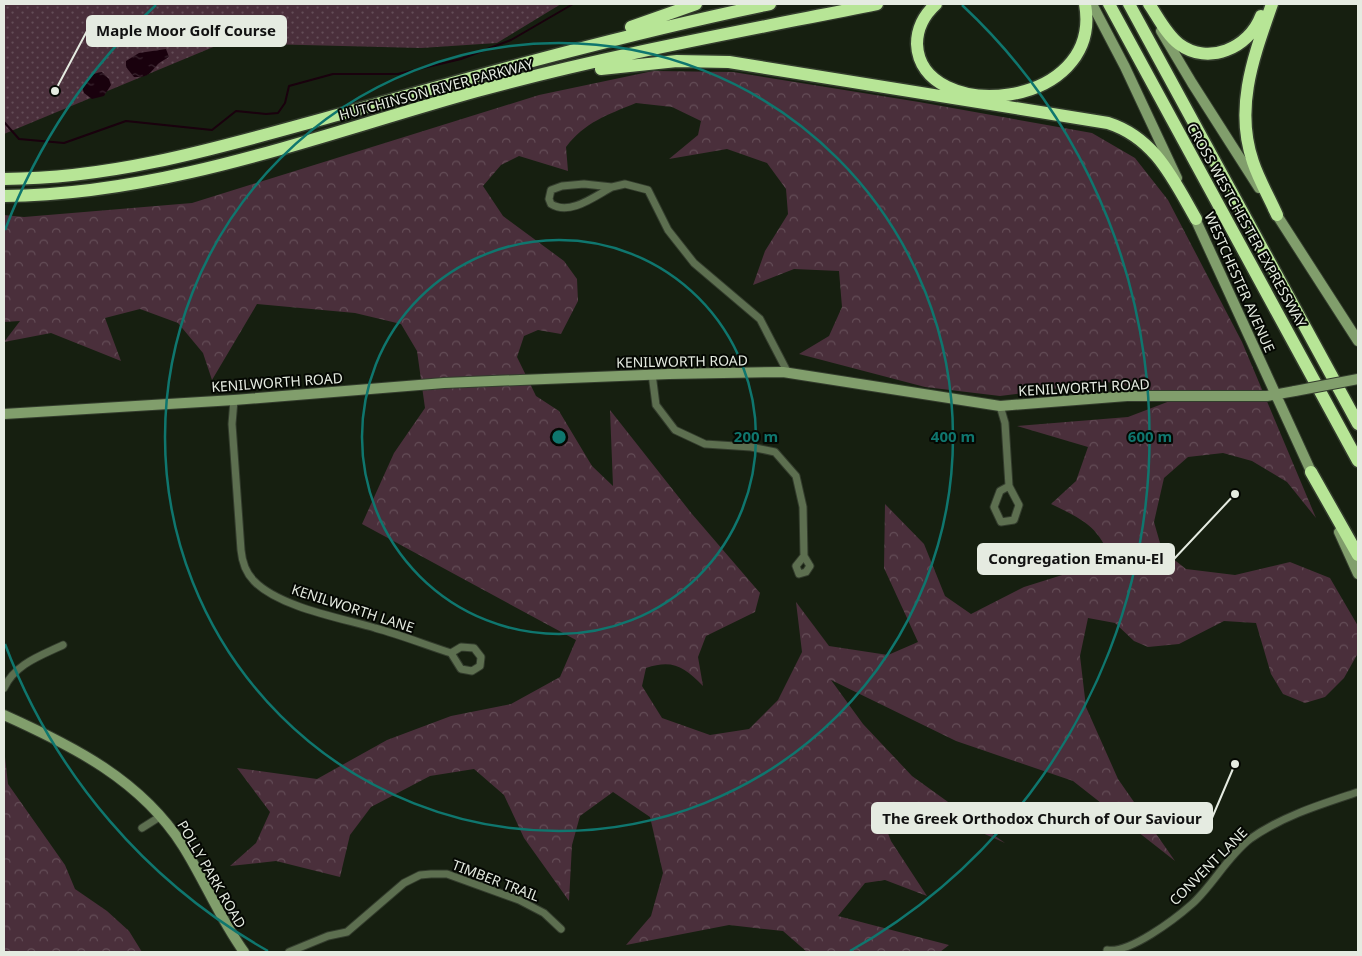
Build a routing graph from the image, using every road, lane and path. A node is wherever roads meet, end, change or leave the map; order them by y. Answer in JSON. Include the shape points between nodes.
{"nodes":[{"id":1,"x":696,"y":4,"type":"edge"},
{"id":2,"x":770,"y":4,"type":"edge"},
{"id":3,"x":877,"y":4,"type":"edge"},
{"id":4,"x":936,"y":4,"type":"edge"},
{"id":5,"x":1085,"y":4,"type":"edge"},
{"id":6,"x":1092,"y":4,"type":"edge"},
{"id":7,"x":1109,"y":4,"type":"edge"},
{"id":8,"x":1129,"y":4,"type":"edge"},
{"id":9,"x":1147,"y":4,"type":"edge"},
{"id":10,"x":1264,"y":4,"type":"edge"},
{"id":11,"x":1272,"y":4,"type":"edge"},
{"id":12,"x":547,"y":57,"type":"junction"},
{"id":13,"x":551,"y":73,"type":"junction"},
{"id":14,"x":4,"y":179,"type":"edge"},
{"id":15,"x":612,"y":187,"type":"junction"},
{"id":16,"x":4,"y":196,"type":"edge"},
{"id":17,"x":1277,"y":215,"type":"junction"},
{"id":18,"x":1196,"y":219,"type":"junction"},
{"id":19,"x":1358,"y":340,"type":"edge"},
{"id":20,"x":788,"y":373,"type":"junction"},
{"id":21,"x":652,"y":374,"type":"junction"},
{"id":22,"x":1358,"y":379,"type":"edge"},
{"id":23,"x":1276,"y":394,"type":"junction"},
{"id":24,"x":234,"y":400,"type":"junction"},
{"id":25,"x":1000,"y":406,"type":"junction"},
{"id":26,"x":4,"y":414,"type":"edge"},
{"id":27,"x":1358,"y":424,"type":"edge"},
{"id":28,"x":1358,"y":462,"type":"edge"},
{"id":29,"x":1312,"y":472,"type":"junction"},
{"id":30,"x":1009,"y":486,"type":"junction"},
{"id":31,"x":1358,"y":555,"type":"edge"},
{"id":32,"x":804,"y":556,"type":"dead end"},
{"id":33,"x":1358,"y":574,"type":"edge"},
{"id":34,"x":63,"y":645,"type":"dead end"},
{"id":35,"x":451,"y":653,"type":"dead end"},
{"id":36,"x":4,"y":688,"type":"edge"},
{"id":37,"x":4,"y":715,"type":"edge"},
{"id":38,"x":1358,"y":792,"type":"edge"},
{"id":39,"x":161,"y":816,"type":"junction"},
{"id":40,"x":142,"y":828,"type":"dead end"},
{"id":41,"x":561,"y":929,"type":"dead end"},
{"id":42,"x":1107,"y":950,"type":"dead end"},
{"id":43,"x":244,"y":952,"type":"edge"},
{"id":44,"x":289,"y":952,"type":"edge"}],
"edges":[{"from":1,"to":12,"type":"highway"},
{"from":2,"to":12,"type":"highway","name":"HUTCHINSON RIVER PARKWAY","via":[[675,24]]},
{"from":3,"to":13,"type":"highway","name":"HUTCHINSON RIVER PARKWAY"},
{"from":4,"to":5,"type":"highway","via":[[925,16],[919,31],[918,49],[924,68],[938,82],[950,88],[1001,95],[1039,87],[1057,77],[1071,63],[1085,37]]},
{"from":6,"to":18,"type":"street","name":"WESTCHESTER AVENUE","via":[[1131,78]]},
{"from":7,"to":28,"type":"highway","name":"CROSS WESTCHESTER EXPRESSWAY"},
{"from":8,"to":27,"type":"highway","name":"CROSS WESTCHESTER EXPRESSWAY"},
{"from":9,"to":10,"type":"highway","via":[[1179,44],[1196,52],[1213,53],[1232,48],[1247,38],[1257,26]]},
{"from":9,"to":17,"type":"street","via":[[1192,83]]},
{"from":11,"to":17,"type":"highway","via":[[1249,77],[1245,117],[1253,163]]},
{"from":12,"to":14,"type":"highway","name":"HUTCHINSON RIVER PARKWAY","via":[[193,154],[104,170]]},
{"from":13,"to":16,"type":"highway","name":"HUTCHINSON RIVER PARKWAY","via":[[204,168],[92,190]]},
{"from":13,"to":18,"type":"highway","via":[[677,61],[729,62],[1102,122],[1128,131],[1152,150],[1168,170]]},
{"from":15,"to":15,"type":"street","via":[[562,186],[551,190],[549,198],[556,207],[572,207]]},
{"from":15,"to":20,"type":"street","via":[[624,184],[648,190],[668,230],[694,263],[760,319]]},
{"from":17,"to":19,"type":"street"},
{"from":18,"to":23,"type":"street","name":"WESTCHESTER AVENUE"},
{"from":20,"to":21,"type":"street","name":"KENILWORTH ROAD"},
{"from":20,"to":25,"type":"street","name":"KENILWORTH ROAD"},
{"from":21,"to":24,"type":"street","name":"KENILWORTH ROAD","via":[[444,382]]},
{"from":21,"to":32,"type":"street","via":[[656,404],[675,430],[705,444],[751,446],[775,452],[796,476],[803,507]]},
{"from":22,"to":23,"type":"street","name":"KENILWORTH ROAD","bridge":true},
{"from":23,"to":25,"type":"street","name":"KENILWORTH ROAD","via":[[1127,396]]},
{"from":23,"to":29,"type":"street","name":"WESTCHESTER AVENUE"},
{"from":24,"to":26,"type":"street","name":"KENILWORTH ROAD"},
{"from":24,"to":35,"type":"street","name":"KENILWORTH LANE","via":[[232,424],[242,560],[254,581],[297,605]]},
{"from":25,"to":30,"type":"street","via":[[1005,423]]},
{"from":29,"to":31,"type":"highway"},
{"from":29,"to":33,"type":"street","name":"WESTCHESTER AVENUE"},
{"from":30,"to":30,"type":"street","via":[[1018,505],[1014,520],[1002,522],[994,507],[1000,491]]},
{"from":34,"to":36,"type":"street","via":[[21,666],[8,678]]},
{"from":37,"to":39,"type":"street","name":"POLLY PARK ROAD","via":[[102,764]]},
{"from":38,"to":42,"type":"street","name":"CONVENT LANE","via":[[1310,808],[1251,839],[1193,904],[1136,942],[1120,950]]},
{"from":39,"to":40,"type":"street"},
{"from":39,"to":43,"type":"street","name":"POLLY PARK ROAD","via":[[184,848],[222,921]]},
{"from":41,"to":44,"type":"street","name":"TIMBER TRAIL","via":[[544,913],[519,900],[446,874],[431,874],[420,875],[404,883],[347,932]]}]}
